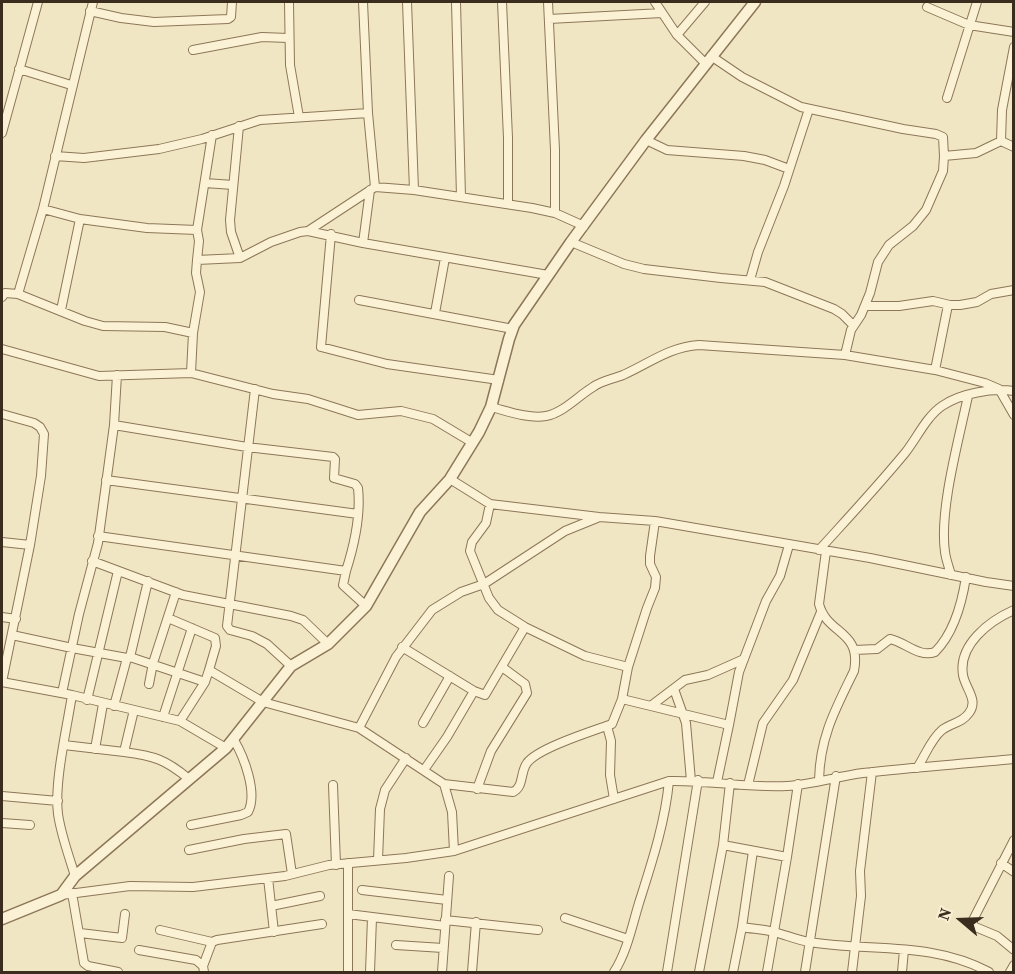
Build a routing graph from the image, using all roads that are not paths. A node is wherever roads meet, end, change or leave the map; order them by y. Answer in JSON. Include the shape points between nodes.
{"nodes":[{"id":1,"x":38,"y":2,"type":"edge"},
{"id":2,"x":93,"y":2,"type":"edge"},
{"id":3,"x":232,"y":2,"type":"edge"},
{"id":4,"x":289,"y":2,"type":"edge"},
{"id":5,"x":363,"y":2,"type":"edge"},
{"id":6,"x":407,"y":2,"type":"edge"},
{"id":7,"x":456,"y":2,"type":"edge"},
{"id":8,"x":502,"y":2,"type":"edge"},
{"id":9,"x":548,"y":2,"type":"edge"},
{"id":10,"x":656,"y":2,"type":"edge"},
{"id":11,"x":705,"y":2,"type":"edge"},
{"id":12,"x":755,"y":2,"type":"edge"},
{"id":13,"x":976,"y":2,"type":"edge"},
{"id":14,"x":927,"y":7,"type":"dead end"},
{"id":15,"x":90,"y":11,"type":"junction"},
{"id":16,"x":662,"y":13,"type":"junction"},
{"id":17,"x":549,"y":19,"type":"junction"},
{"id":18,"x":969,"y":25,"type":"junction"},
{"id":19,"x":1014,"y":32,"type":"edge"},
{"id":20,"x":677,"y":35,"type":"junction"},
{"id":21,"x":288,"y":38,"type":"junction"},
{"id":22,"x":1014,"y":47,"type":"edge"},
{"id":23,"x":193,"y":50,"type":"dead end"},
{"id":24,"x":708,"y":59,"type":"junction"},
{"id":25,"x":20,"y":69,"type":"junction"},
{"id":26,"x":71,"y":85,"type":"junction"},
{"id":27,"x":947,"y":98,"type":"dead end"},
{"id":28,"x":809,"y":109,"type":"junction"},
{"id":29,"x":368,"y":113,"type":"junction"},
{"id":30,"x":299,"y":117,"type":"junction"},
{"id":31,"x":239,"y":126,"type":"junction"},
{"id":32,"x":2,"y":133,"type":"edge"},
{"id":33,"x":212,"y":135,"type":"junction"},
{"id":34,"x":646,"y":140,"type":"junction"},
{"id":35,"x":1001,"y":141,"type":"junction"},
{"id":36,"x":1014,"y":147,"type":"edge"},
{"id":37,"x":55,"y":156,"type":"junction"},
{"id":38,"x":944,"y":156,"type":"junction"},
{"id":39,"x":789,"y":169,"type":"junction"},
{"id":40,"x":205,"y":183,"type":"junction"},
{"id":41,"x":233,"y":185,"type":"junction"},
{"id":42,"x":372,"y":189,"type":"junction"},
{"id":43,"x":414,"y":189,"type":"junction"},
{"id":44,"x":460,"y":197,"type":"junction"},
{"id":45,"x":508,"y":204,"type":"junction"},
{"id":46,"x":43,"y":209,"type":"junction"},
{"id":47,"x":555,"y":213,"type":"junction"},
{"id":48,"x":80,"y":219,"type":"junction"},
{"id":49,"x":584,"y":226,"type":"junction"},
{"id":50,"x":197,"y":230,"type":"junction"},
{"id":51,"x":308,"y":231,"type":"junction"},
{"id":52,"x":331,"y":234,"type":"junction"},
{"id":53,"x":571,"y":242,"type":"junction"},
{"id":54,"x":363,"y":243,"type":"junction"},
{"id":55,"x":240,"y":258,"type":"junction"},
{"id":56,"x":445,"y":258,"type":"junction"},
{"id":57,"x":197,"y":260,"type":"junction"},
{"id":58,"x":548,"y":275,"type":"junction"},
{"id":59,"x":750,"y":280,"type":"junction"},
{"id":60,"x":1014,"y":290,"type":"edge"},
{"id":61,"x":18,"y":294,"type":"junction"},
{"id":62,"x":2,"y":297,"type":"edge"},
{"id":63,"x":359,"y":300,"type":"dead end"},
{"id":64,"x":948,"y":305,"type":"junction"},
{"id":65,"x":865,"y":306,"type":"junction"},
{"id":66,"x":61,"y":310,"type":"junction"},
{"id":67,"x":435,"y":313,"type":"junction"},
{"id":68,"x":853,"y":325,"type":"junction"},
{"id":69,"x":513,"y":328,"type":"junction"},
{"id":70,"x":193,"y":333,"type":"junction"},
{"id":71,"x":2,"y":349,"type":"edge"},
{"id":72,"x":845,"y":355,"type":"junction"},
{"id":73,"x":935,"y":369,"type":"junction"},
{"id":74,"x":191,"y":373,"type":"junction"},
{"id":75,"x":117,"y":375,"type":"junction"},
{"id":76,"x":499,"y":380,"type":"junction"},
{"id":77,"x":255,"y":389,"type":"junction"},
{"id":78,"x":999,"y":389,"type":"junction"},
{"id":79,"x":1014,"y":390,"type":"edge"},
{"id":80,"x":968,"y":396,"type":"junction"},
{"id":81,"x":491,"y":407,"type":"junction"},
{"id":82,"x":2,"y":414,"type":"edge"},
{"id":83,"x":1014,"y":415,"type":"edge"},
{"id":84,"x":114,"y":425,"type":"junction"},
{"id":85,"x":473,"y":443,"type":"junction"},
{"id":86,"x":247,"y":447,"type":"junction"},
{"id":87,"x":450,"y":479,"type":"junction"},
{"id":88,"x":106,"y":480,"type":"junction"},
{"id":89,"x":242,"y":500,"type":"junction"},
{"id":90,"x":490,"y":504,"type":"junction"},
{"id":91,"x":358,"y":514,"type":"junction"},
{"id":92,"x":599,"y":517,"type":"junction"},
{"id":93,"x":655,"y":521,"type":"junction"},
{"id":94,"x":98,"y":536,"type":"junction"},
{"id":95,"x":2,"y":542,"type":"edge"},
{"id":96,"x":30,"y":545,"type":"junction"},
{"id":97,"x":789,"y":545,"type":"junction"},
{"id":98,"x":822,"y":551,"type":"junction"},
{"id":99,"x":236,"y":555,"type":"junction"},
{"id":100,"x":92,"y":561,"type":"junction"},
{"id":101,"x":118,"y":571,"type":"junction"},
{"id":102,"x":345,"y":571,"type":"junction"},
{"id":103,"x":951,"y":575,"type":"junction"},
{"id":104,"x":966,"y":578,"type":"junction"},
{"id":105,"x":148,"y":581,"type":"junction"},
{"id":106,"x":484,"y":584,"type":"junction"},
{"id":107,"x":1014,"y":586,"type":"edge"},
{"id":108,"x":176,"y":592,"type":"junction"},
{"id":109,"x":231,"y":604,"type":"junction"},
{"id":110,"x":366,"y":606,"type":"junction"},
{"id":111,"x":1013,"y":608,"type":"edge"},
{"id":112,"x":821,"y":612,"type":"junction"},
{"id":113,"x":2,"y":617,"type":"edge"},
{"id":114,"x":168,"y":618,"type":"junction"},
{"id":115,"x":16,"y":619,"type":"junction"},
{"id":116,"x":525,"y":627,"type":"junction"},
{"id":117,"x":192,"y":628,"type":"junction"},
{"id":118,"x":12,"y":635,"type":"junction"},
{"id":119,"x":328,"y":644,"type":"junction"},
{"id":120,"x":6,"y":646,"type":"edge"},
{"id":121,"x":402,"y":647,"type":"junction"},
{"id":122,"x":72,"y":648,"type":"junction"},
{"id":123,"x":854,"y":650,"type":"junction"},
{"id":124,"x":97,"y":652,"type":"junction"},
{"id":125,"x":129,"y":657,"type":"junction"},
{"id":126,"x":744,"y":659,"type":"junction"},
{"id":127,"x":153,"y":663,"type":"junction"},
{"id":128,"x":291,"y":666,"type":"junction"},
{"id":129,"x":502,"y":667,"type":"junction"},
{"id":130,"x":628,"y":668,"type":"junction"},
{"id":131,"x":209,"y":670,"type":"junction"},
{"id":132,"x":178,"y":673,"type":"junction"},
{"id":133,"x":450,"y":676,"type":"junction"},
{"id":134,"x":2,"y":682,"type":"edge"},
{"id":135,"x":205,"y":682,"type":"junction"},
{"id":136,"x":149,"y":684,"type":"dead end"},
{"id":137,"x":674,"y":688,"type":"junction"},
{"id":138,"x":474,"y":691,"type":"junction"},
{"id":139,"x":62,"y":693,"type":"junction"},
{"id":140,"x":72,"y":695,"type":"junction"},
{"id":141,"x":622,"y":699,"type":"junction"},
{"id":142,"x":87,"y":700,"type":"junction"},
{"id":143,"x":263,"y":702,"type":"junction"},
{"id":144,"x":103,"y":704,"type":"junction"},
{"id":145,"x":652,"y":705,"type":"junction"},
{"id":146,"x":114,"y":706,"type":"junction"},
{"id":147,"x":134,"y":710,"type":"junction"},
{"id":148,"x":684,"y":712,"type":"junction"},
{"id":149,"x":163,"y":717,"type":"junction"},
{"id":150,"x":180,"y":721,"type":"junction"},
{"id":151,"x":423,"y":723,"type":"dead end"},
{"id":152,"x":729,"y":725,"type":"junction"},
{"id":153,"x":607,"y":726,"type":"junction"},
{"id":154,"x":359,"y":728,"type":"junction"},
{"id":155,"x":230,"y":744,"type":"junction"},
{"id":156,"x":64,"y":745,"type":"junction"},
{"id":157,"x":95,"y":749,"type":"junction"},
{"id":158,"x":124,"y":752,"type":"junction"},
{"id":159,"x":406,"y":758,"type":"junction"},
{"id":160,"x":1014,"y":759,"type":"edge"},
{"id":161,"x":917,"y":768,"type":"junction"},
{"id":162,"x":424,"y":770,"type":"junction"},
{"id":163,"x":872,"y":772,"type":"junction"},
{"id":164,"x":836,"y":776,"type":"junction"},
{"id":165,"x":189,"y":779,"type":"junction"},
{"id":166,"x":819,"y":780,"type":"junction"},
{"id":167,"x":669,"y":781,"type":"junction"},
{"id":168,"x":694,"y":781,"type":"junction"},
{"id":169,"x":717,"y":782,"type":"junction"},
{"id":170,"x":730,"y":783,"type":"junction"},
{"id":171,"x":444,"y":784,"type":"junction"},
{"id":172,"x":798,"y":784,"type":"junction"},
{"id":173,"x":333,"y":785,"type":"dead end"},
{"id":174,"x":748,"y":785,"type":"junction"},
{"id":175,"x":477,"y":789,"type":"junction"},
{"id":176,"x":2,"y":796,"type":"edge"},
{"id":177,"x":614,"y":799,"type":"junction"},
{"id":178,"x":58,"y":801,"type":"junction"},
{"id":179,"x":2,"y":823,"type":"edge"},
{"id":180,"x":30,"y":825,"type":"dead end"},
{"id":181,"x":191,"y":825,"type":"dead end"},
{"id":182,"x":1014,"y":840,"type":"edge"},
{"id":183,"x":723,"y":845,"type":"junction"},
{"id":184,"x":189,"y":850,"type":"dead end"},
{"id":185,"x":454,"y":851,"type":"junction"},
{"id":186,"x":753,"y":851,"type":"junction"},
{"id":187,"x":787,"y":856,"type":"junction"},
{"id":188,"x":378,"y":860,"type":"junction"},
{"id":189,"x":348,"y":863,"type":"junction"},
{"id":190,"x":1001,"y":863,"type":"junction"},
{"id":191,"x":336,"y":865,"type":"junction"},
{"id":192,"x":1014,"y":872,"type":"edge"},
{"id":193,"x":292,"y":874,"type":"junction"},
{"id":194,"x":75,"y":876,"type":"junction"},
{"id":195,"x":449,"y":876,"type":"dead end"},
{"id":196,"x":268,"y":878,"type":"junction"},
{"id":197,"x":362,"y":890,"type":"dead end"},
{"id":198,"x":67,"y":894,"type":"junction"},
{"id":199,"x":320,"y":896,"type":"dead end"},
{"id":200,"x":447,"y":900,"type":"junction"},
{"id":201,"x":271,"y":906,"type":"junction"},
{"id":202,"x":348,"y":914,"type":"junction"},
{"id":203,"x":125,"y":915,"type":"dead end"},
{"id":204,"x":372,"y":918,"type":"junction"},
{"id":205,"x":565,"y":918,"type":"dead end"},
{"id":206,"x":2,"y":919,"type":"edge"},
{"id":207,"x":476,"y":922,"type":"junction"},
{"id":208,"x":445,"y":923,"type":"junction"},
{"id":209,"x":322,"y":924,"type":"dead end"},
{"id":210,"x":742,"y":927,"type":"junction"},
{"id":211,"x":160,"y":930,"type":"dead end"},
{"id":212,"x":538,"y":930,"type":"dead end"},
{"id":213,"x":273,"y":932,"type":"junction"},
{"id":214,"x":774,"y":932,"type":"junction"},
{"id":215,"x":80,"y":933,"type":"junction"},
{"id":216,"x":628,"y":939,"type":"junction"},
{"id":217,"x":212,"y":942,"type":"junction"},
{"id":218,"x":810,"y":942,"type":"junction"},
{"id":219,"x":396,"y":945,"type":"dead end"},
{"id":220,"x":855,"y":946,"type":"junction"},
{"id":221,"x":443,"y":948,"type":"junction"},
{"id":222,"x":139,"y":950,"type":"dead end"},
{"id":223,"x":904,"y":950,"type":"junction"},
{"id":224,"x":1014,"y":950,"type":"edge"},
{"id":225,"x":1014,"y":965,"type":"edge"},
{"id":226,"x":203,"y":969,"type":"edge"},
{"id":227,"x":112,"y":972,"type":"edge"},
{"id":228,"x":348,"y":972,"type":"edge"},
{"id":229,"x":370,"y":972,"type":"edge"},
{"id":230,"x":442,"y":972,"type":"edge"},
{"id":231,"x":472,"y":972,"type":"edge"},
{"id":232,"x":614,"y":972,"type":"edge"},
{"id":233,"x":666,"y":972,"type":"edge"},
{"id":234,"x":699,"y":972,"type":"edge"},
{"id":235,"x":733,"y":972,"type":"edge"},
{"id":236,"x":767,"y":972,"type":"edge"},
{"id":237,"x":805,"y":972,"type":"edge"},
{"id":238,"x":852,"y":972,"type":"edge"},
{"id":239,"x":902,"y":972,"type":"edge"},
{"id":240,"x":989,"y":972,"type":"edge"},
{"id":241,"x":1010,"y":972,"type":"edge"}],
"edges":[{"from":1,"to":25,"type":"street"},
{"from":2,"to":15,"type":"street"},
{"from":3,"to":15,"type":"street","via":[[228,19],[154,22]]},
{"from":4,"to":21,"type":"street"},
{"from":5,"to":29,"type":"street"},
{"from":6,"to":43,"type":"street"},
{"from":7,"to":44,"type":"street"},
{"from":8,"to":45,"type":"street"},
{"from":9,"to":17,"type":"street"},
{"from":10,"to":16,"type":"street"},
{"from":11,"to":20,"type":"street"},
{"from":12,"to":24,"type":"street"},
{"from":13,"to":18,"type":"street"},
{"from":14,"to":18,"type":"street"},
{"from":15,"to":26,"type":"street"},
{"from":16,"to":17,"type":"street"},
{"from":16,"to":20,"type":"street"},
{"from":17,"to":47,"type":"street"},
{"from":18,"to":19,"type":"street"},
{"from":18,"to":27,"type":"street"},
{"from":20,"to":24,"type":"street"},
{"from":21,"to":23,"type":"street","via":[[262,37]]},
{"from":21,"to":30,"type":"street"},
{"from":22,"to":35,"type":"street","via":[[1002,110]]},
{"from":24,"to":28,"type":"street","via":[[794,105]]},
{"from":24,"to":34,"type":"street"},
{"from":25,"to":26,"type":"street"},
{"from":25,"to":32,"type":"street"},
{"from":26,"to":37,"type":"street"},
{"from":28,"to":38,"type":"street","via":[[936,134],[943,137]]},
{"from":28,"to":39,"type":"street"},
{"from":29,"to":30,"type":"street"},
{"from":29,"to":42,"type":"street"},
{"from":30,"to":31,"type":"street"},
{"from":31,"to":33,"type":"street"},
{"from":31,"to":41,"type":"street"},
{"from":33,"to":37,"type":"street","via":[[159,149],[84,158]]},
{"from":33,"to":40,"type":"street"},
{"from":34,"to":39,"type":"street","via":[[667,150],[744,156]]},
{"from":34,"to":49,"type":"street"},
{"from":35,"to":36,"type":"street"},
{"from":35,"to":38,"type":"street","via":[[976,153]]},
{"from":37,"to":46,"type":"street"},
{"from":38,"to":65,"type":"street","via":[[943,171],[926,210],[889,245],[878,262]]},
{"from":39,"to":59,"type":"street"},
{"from":40,"to":41,"type":"street"},
{"from":40,"to":50,"type":"street"},
{"from":41,"to":55,"type":"street","via":[[230,226]]},
{"from":42,"to":43,"type":"street"},
{"from":42,"to":51,"type":"street"},
{"from":42,"to":54,"type":"street"},
{"from":43,"to":44,"type":"street"},
{"from":44,"to":45,"type":"street"},
{"from":45,"to":47,"type":"street"},
{"from":46,"to":48,"type":"street"},
{"from":46,"to":61,"type":"street"},
{"from":47,"to":49,"type":"street"},
{"from":48,"to":50,"type":"street"},
{"from":48,"to":66,"type":"street"},
{"from":49,"to":53,"type":"street"},
{"from":50,"to":57,"type":"street"},
{"from":51,"to":52,"type":"street"},
{"from":51,"to":55,"type":"street","via":[[271,242]]},
{"from":52,"to":54,"type":"street"},
{"from":52,"to":76,"type":"street","via":[[321,347],[387,364]]},
{"from":53,"to":58,"type":"street"},
{"from":53,"to":59,"type":"street","via":[[644,269]]},
{"from":54,"to":56,"type":"street"},
{"from":55,"to":57,"type":"street"},
{"from":56,"to":58,"type":"street"},
{"from":56,"to":67,"type":"street"},
{"from":57,"to":70,"type":"street","via":[[200,292]]},
{"from":58,"to":69,"type":"street"},
{"from":59,"to":68,"type":"street","via":[[823,304]]},
{"from":60,"to":64,"type":"street","via":[[960,306]]},
{"from":61,"to":62,"type":"street","via":[[5,293]]},
{"from":61,"to":66,"type":"street"},
{"from":63,"to":67,"type":"street"},
{"from":64,"to":65,"type":"street","via":[[933,301]]},
{"from":64,"to":73,"type":"street"},
{"from":65,"to":68,"type":"street"},
{"from":66,"to":70,"type":"street","via":[[103,326],[165,327]]},
{"from":67,"to":69,"type":"street"},
{"from":68,"to":72,"type":"street"},
{"from":69,"to":76,"type":"street"},
{"from":70,"to":74,"type":"street"},
{"from":71,"to":75,"type":"street","via":[[99,376]]},
{"from":72,"to":73,"type":"street"},
{"from":72,"to":81,"type":"street","via":[[687,346],[595,385],[545,416]]},
{"from":73,"to":78,"type":"street"},
{"from":74,"to":75,"type":"street"},
{"from":74,"to":77,"type":"street"},
{"from":75,"to":84,"type":"street"},
{"from":76,"to":81,"type":"street"},
{"from":77,"to":85,"type":"street","via":[[308,399],[358,415],[401,411],[418,414]]},
{"from":77,"to":86,"type":"street"},
{"from":78,"to":79,"type":"street"},
{"from":78,"to":80,"type":"street"},
{"from":78,"to":83,"type":"street"},
{"from":80,"to":98,"type":"street","via":[[935,411],[910,447]]},
{"from":80,"to":103,"type":"street","via":[[944,528]]},
{"from":81,"to":85,"type":"street"},
{"from":82,"to":96,"type":"street","via":[[34,423],[44,435]]},
{"from":84,"to":86,"type":"street"},
{"from":84,"to":88,"type":"street"},
{"from":85,"to":87,"type":"street"},
{"from":86,"to":89,"type":"street"},
{"from":86,"to":91,"type":"street","via":[[333,457],[334,478],[358,486]]},
{"from":87,"to":90,"type":"street"},
{"from":87,"to":110,"type":"street","via":[[420,512]]},
{"from":88,"to":89,"type":"street"},
{"from":88,"to":94,"type":"street"},
{"from":89,"to":91,"type":"street"},
{"from":89,"to":99,"type":"street"},
{"from":90,"to":92,"type":"street"},
{"from":90,"to":106,"type":"street","via":[[483,529],[470,548]]},
{"from":91,"to":102,"type":"street"},
{"from":92,"to":93,"type":"street"},
{"from":92,"to":106,"type":"street","via":[[565,531]]},
{"from":93,"to":97,"type":"street"},
{"from":93,"to":130,"type":"street","via":[[650,564],[655,588]]},
{"from":94,"to":99,"type":"street"},
{"from":94,"to":100,"type":"street"},
{"from":95,"to":96,"type":"street"},
{"from":96,"to":115,"type":"street"},
{"from":97,"to":98,"type":"street"},
{"from":97,"to":126,"type":"street","via":[[780,576]]},
{"from":98,"to":103,"type":"street"},
{"from":98,"to":112,"type":"street"},
{"from":99,"to":102,"type":"street"},
{"from":99,"to":109,"type":"street"},
{"from":100,"to":101,"type":"street"},
{"from":100,"to":122,"type":"street"},
{"from":101,"to":105,"type":"street"},
{"from":101,"to":124,"type":"street"},
{"from":102,"to":110,"type":"street","via":[[343,585]]},
{"from":103,"to":104,"type":"street"},
{"from":104,"to":107,"type":"street"},
{"from":104,"to":123,"type":"street","via":[[953,625],[935,652],[920,652],[890,639],[878,649]]},
{"from":105,"to":108,"type":"street"},
{"from":105,"to":125,"type":"street"},
{"from":106,"to":116,"type":"street","via":[[498,610]]},
{"from":106,"to":121,"type":"street","via":[[441,603]]},
{"from":108,"to":109,"type":"street"},
{"from":108,"to":114,"type":"street"},
{"from":109,"to":119,"type":"street","via":[[303,620]]},
{"from":109,"to":128,"type":"street","via":[[228,629],[267,644]]},
{"from":110,"to":119,"type":"street"},
{"from":111,"to":161,"type":"street","via":[[986,627],[967,651],[962,672],[972,700],[970,713],[936,736]]},
{"from":112,"to":123,"type":"street"},
{"from":112,"to":174,"type":"street","via":[[793,680],[763,723]]},
{"from":113,"to":115,"type":"street"},
{"from":114,"to":117,"type":"street"},
{"from":114,"to":127,"type":"street"},
{"from":115,"to":118,"type":"street"},
{"from":116,"to":129,"type":"street"},
{"from":116,"to":130,"type":"street","via":[[585,656]]},
{"from":117,"to":131,"type":"street","via":[[217,641]]},
{"from":117,"to":132,"type":"street"},
{"from":118,"to":120,"type":"street"},
{"from":118,"to":122,"type":"street"},
{"from":119,"to":128,"type":"street"},
{"from":120,"to":134,"type":"street"},
{"from":121,"to":133,"type":"street"},
{"from":121,"to":154,"type":"street"},
{"from":122,"to":124,"type":"street"},
{"from":122,"to":139,"type":"street"},
{"from":123,"to":166,"type":"street","via":[[854,671],[821,747]]},
{"from":124,"to":125,"type":"street"},
{"from":124,"to":142,"type":"street"},
{"from":125,"to":127,"type":"street"},
{"from":125,"to":146,"type":"street"},
{"from":126,"to":137,"type":"street","via":[[708,675],[685,680]]},
{"from":126,"to":152,"type":"street"},
{"from":127,"to":132,"type":"street"},
{"from":127,"to":136,"type":"street"},
{"from":128,"to":143,"type":"street"},
{"from":129,"to":138,"type":"street","via":[[486,695]]},
{"from":129,"to":175,"type":"street","via":[[525,684],[527,693],[491,750]]},
{"from":130,"to":141,"type":"street"},
{"from":131,"to":135,"type":"street"},
{"from":131,"to":143,"type":"street"},
{"from":132,"to":135,"type":"street"},
{"from":132,"to":149,"type":"street"},
{"from":133,"to":138,"type":"street"},
{"from":133,"to":151,"type":"street"},
{"from":134,"to":139,"type":"street"},
{"from":135,"to":150,"type":"street"},
{"from":137,"to":145,"type":"street"},
{"from":137,"to":148,"type":"street"},
{"from":138,"to":162,"type":"street"},
{"from":139,"to":140,"type":"street"},
{"from":140,"to":142,"type":"street"},
{"from":140,"to":156,"type":"street"},
{"from":141,"to":145,"type":"street"},
{"from":141,"to":153,"type":"street","via":[[615,721]]},
{"from":142,"to":144,"type":"street"},
{"from":143,"to":154,"type":"street"},
{"from":143,"to":155,"type":"street"},
{"from":144,"to":146,"type":"street"},
{"from":144,"to":157,"type":"street"},
{"from":145,"to":148,"type":"street"},
{"from":146,"to":147,"type":"street"},
{"from":147,"to":149,"type":"street"},
{"from":147,"to":158,"type":"street"},
{"from":148,"to":152,"type":"street"},
{"from":148,"to":168,"type":"street"},
{"from":149,"to":150,"type":"street"},
{"from":150,"to":155,"type":"street"},
{"from":152,"to":169,"type":"street"},
{"from":153,"to":175,"type":"street","via":[[538,754],[526,764],[517,790]]},
{"from":153,"to":177,"type":"street"},
{"from":154,"to":159,"type":"street"},
{"from":155,"to":165,"type":"street"},
{"from":155,"to":181,"type":"street","via":[[244,758],[252,806],[241,815]]},
{"from":156,"to":157,"type":"street"},
{"from":156,"to":178,"type":"street"},
{"from":157,"to":158,"type":"street"},
{"from":158,"to":165,"type":"street","via":[[161,759]]},
{"from":159,"to":162,"type":"street"},
{"from":159,"to":188,"type":"street","via":[[386,790],[380,809]]},
{"from":160,"to":161,"type":"street"},
{"from":161,"to":163,"type":"street"},
{"from":162,"to":171,"type":"street"},
{"from":163,"to":164,"type":"street"},
{"from":163,"to":220,"type":"street"},
{"from":164,"to":166,"type":"street"},
{"from":164,"to":218,"type":"street"},
{"from":165,"to":194,"type":"street"},
{"from":166,"to":172,"type":"street"},
{"from":167,"to":168,"type":"street"},
{"from":167,"to":177,"type":"street"},
{"from":167,"to":216,"type":"street","via":[[663,822]]},
{"from":168,"to":169,"type":"street"},
{"from":168,"to":233,"type":"street"},
{"from":169,"to":170,"type":"street"},
{"from":170,"to":174,"type":"street"},
{"from":170,"to":183,"type":"street"},
{"from":171,"to":175,"type":"street"},
{"from":171,"to":185,"type":"street","via":[[452,812]]},
{"from":172,"to":174,"type":"street"},
{"from":172,"to":187,"type":"street"},
{"from":173,"to":191,"type":"street"},
{"from":176,"to":178,"type":"street"},
{"from":177,"to":185,"type":"street"},
{"from":178,"to":194,"type":"street","via":[[60,824]]},
{"from":179,"to":180,"type":"street"},
{"from":182,"to":190,"type":"street"},
{"from":183,"to":186,"type":"street"},
{"from":183,"to":234,"type":"street"},
{"from":184,"to":193,"type":"street","via":[[286,834]]},
{"from":185,"to":188,"type":"street"},
{"from":186,"to":187,"type":"street"},
{"from":186,"to":210,"type":"street"},
{"from":187,"to":214,"type":"street"},
{"from":188,"to":189,"type":"street"},
{"from":189,"to":191,"type":"street"},
{"from":189,"to":202,"type":"street"},
{"from":190,"to":192,"type":"street"},
{"from":190,"to":224,"type":"street","via":[[973,923]]},
{"from":191,"to":193,"type":"street"},
{"from":193,"to":196,"type":"street"},
{"from":194,"to":198,"type":"street"},
{"from":195,"to":200,"type":"street"},
{"from":196,"to":198,"type":"street"},
{"from":196,"to":201,"type":"street"},
{"from":197,"to":200,"type":"street"},
{"from":198,"to":206,"type":"street"},
{"from":198,"to":215,"type":"street"},
{"from":199,"to":201,"type":"street"},
{"from":200,"to":208,"type":"street"},
{"from":201,"to":213,"type":"street"},
{"from":202,"to":204,"type":"street"},
{"from":202,"to":228,"type":"street"},
{"from":203,"to":215,"type":"street","via":[[123,938]]},
{"from":204,"to":208,"type":"street"},
{"from":204,"to":229,"type":"street"},
{"from":205,"to":216,"type":"street"},
{"from":207,"to":208,"type":"street"},
{"from":207,"to":212,"type":"street"},
{"from":207,"to":231,"type":"street"},
{"from":208,"to":221,"type":"street"},
{"from":209,"to":213,"type":"street"},
{"from":210,"to":214,"type":"street"},
{"from":210,"to":235,"type":"street"},
{"from":211,"to":217,"type":"street"},
{"from":213,"to":217,"type":"street"},
{"from":214,"to":218,"type":"street"},
{"from":214,"to":236,"type":"street"},
{"from":215,"to":227,"type":"street","via":[[84,963]]},
{"from":216,"to":232,"type":"street"},
{"from":217,"to":226,"type":"street"},
{"from":218,"to":220,"type":"street"},
{"from":218,"to":237,"type":"street"},
{"from":219,"to":221,"type":"street"},
{"from":220,"to":223,"type":"street"},
{"from":220,"to":238,"type":"street"},
{"from":221,"to":230,"type":"street"},
{"from":222,"to":226,"type":"street","via":[[195,960]]},
{"from":223,"to":239,"type":"street"},
{"from":223,"to":240,"type":"street","via":[[938,952]]},
{"from":225,"to":241,"type":"street"}]}
